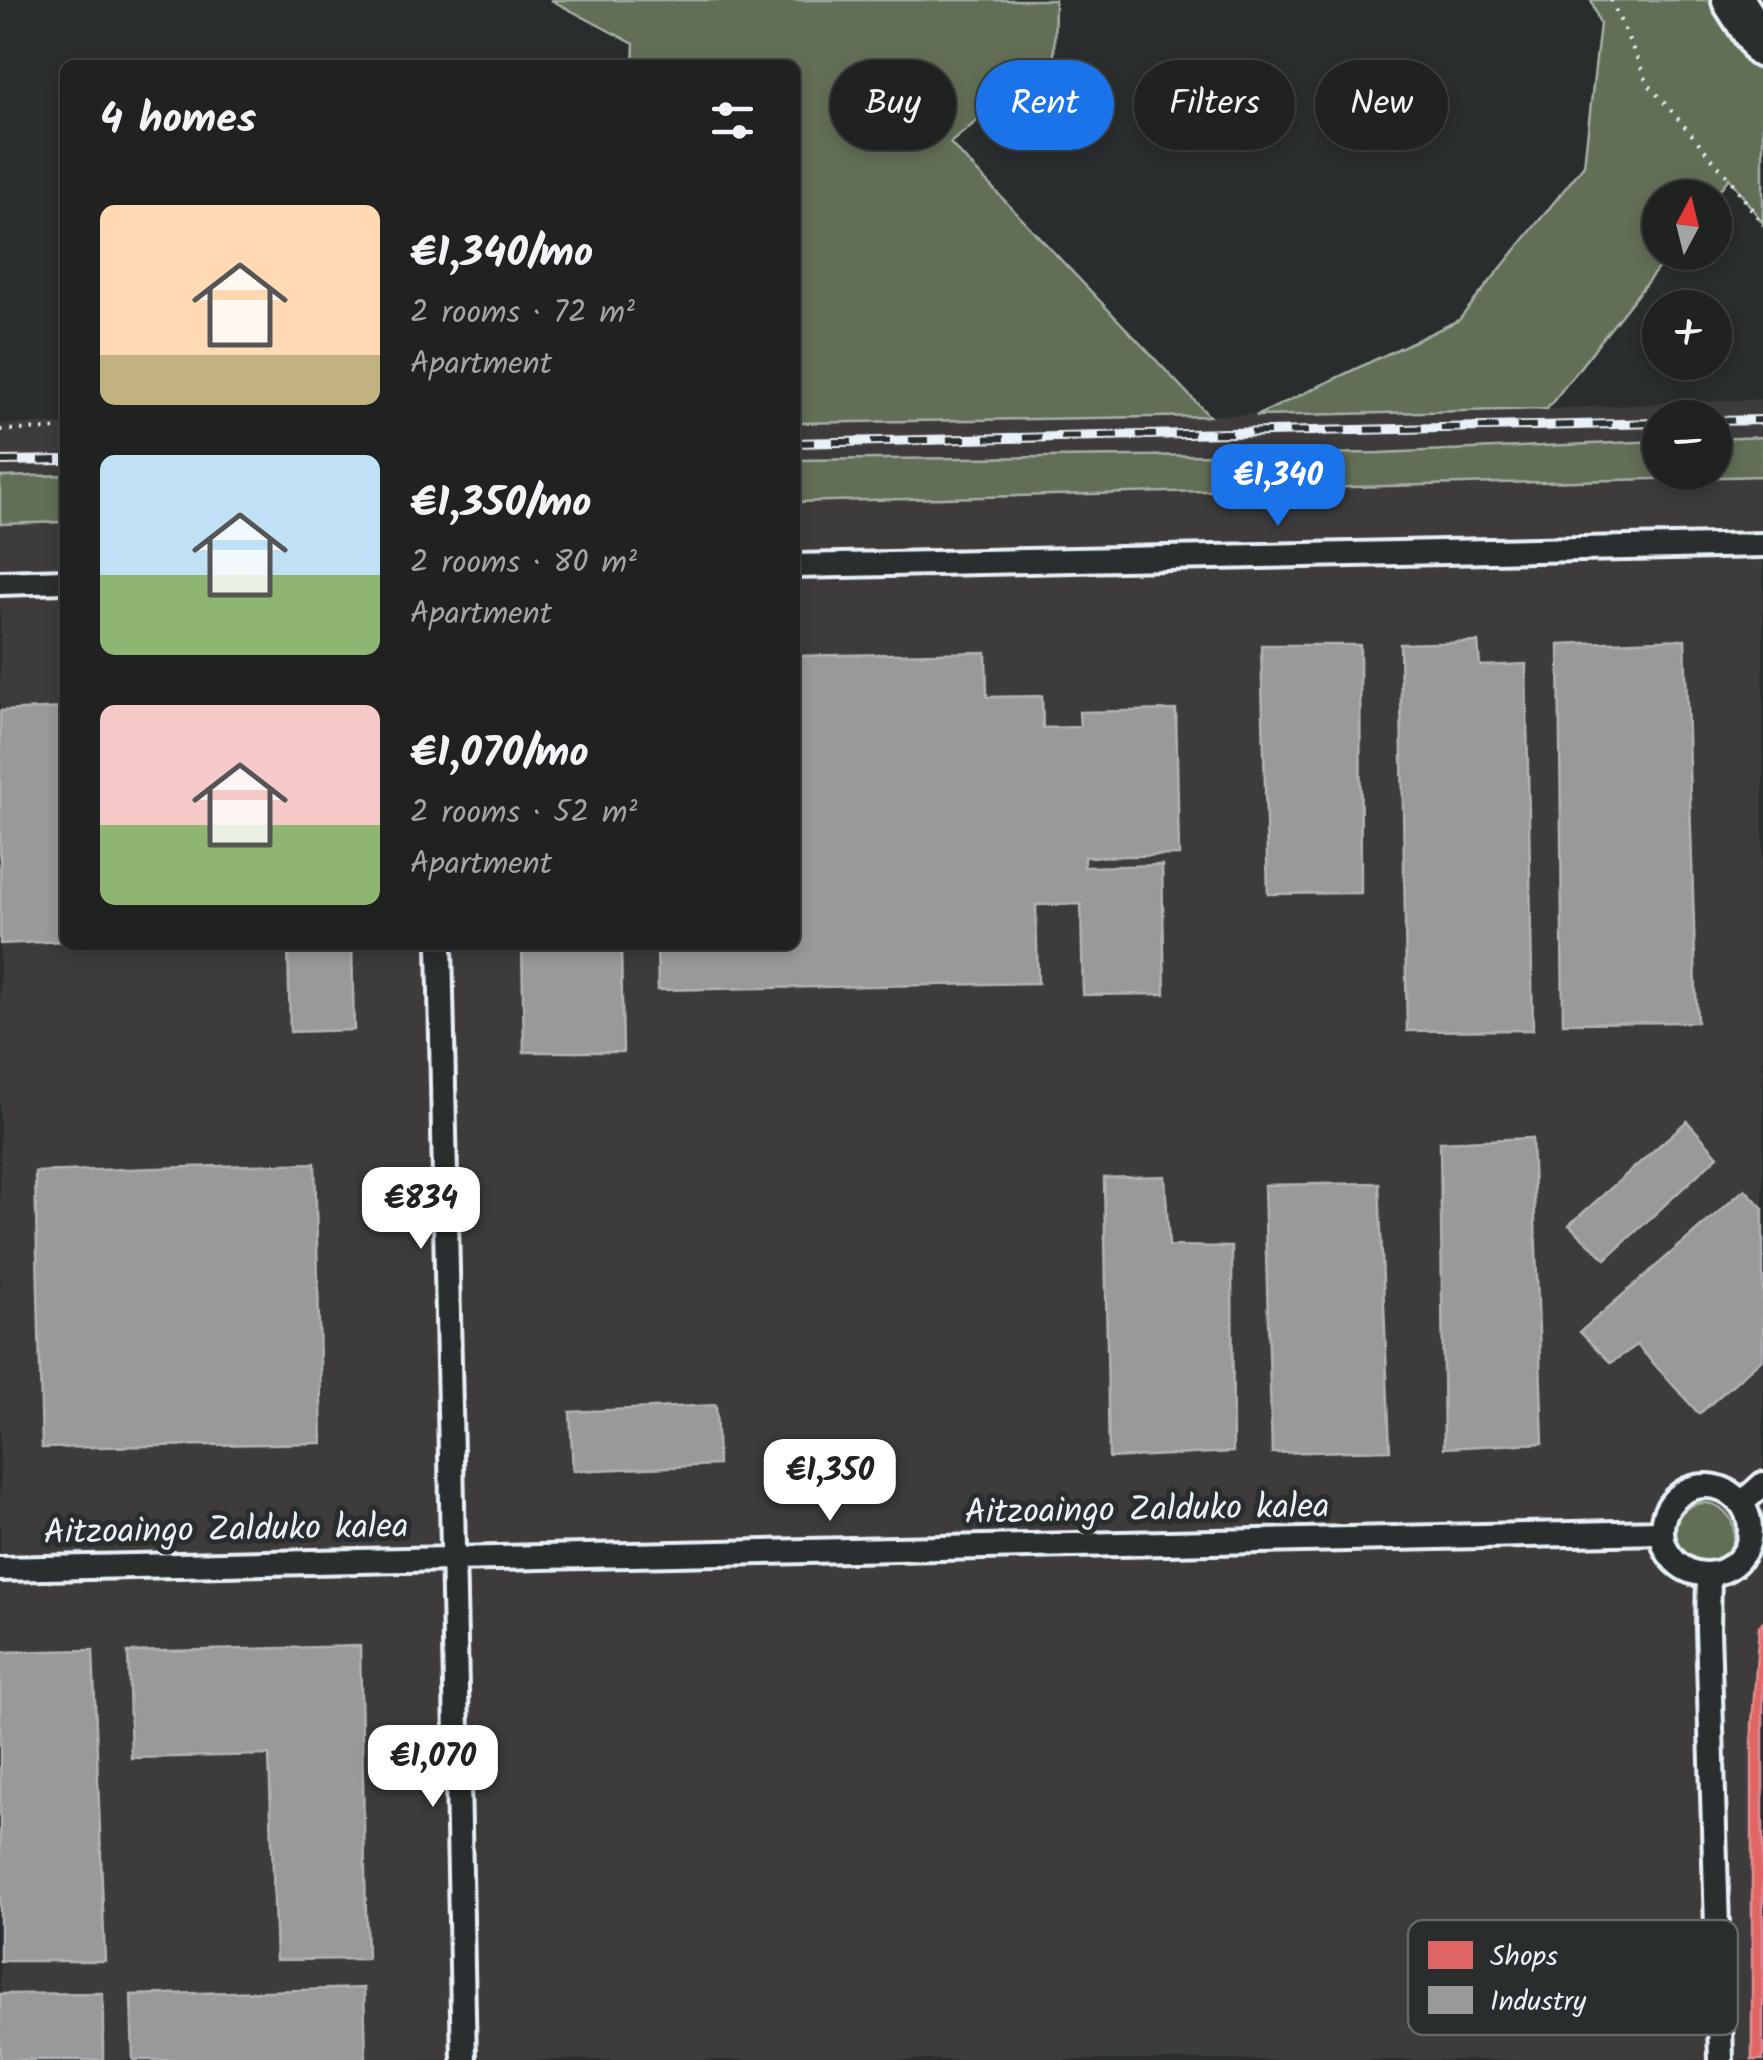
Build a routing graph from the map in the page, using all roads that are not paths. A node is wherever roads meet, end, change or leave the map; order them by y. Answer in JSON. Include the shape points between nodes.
{"nodes":[{"id":1,"x":1733,"y":0,"type":"edge"},
{"id":2,"x":1763,"y":47,"type":"edge"},
{"id":3,"x":1763,"y":545,"type":"edge"},
{"id":4,"x":800,"y":566,"type":"edge"},
{"id":5,"x":60,"y":581,"type":"edge"},
{"id":6,"x":0,"y":583,"type":"edge"},
{"id":7,"x":440,"y":950,"type":"edge"},
{"id":8,"x":1763,"y":1484,"type":"edge"},
{"id":9,"x":1751,"y":1509,"type":"edge"},
{"id":10,"x":1661,"y":1532,"type":"junction"},
{"id":11,"x":454,"y":1558,"type":"junction"},
{"id":12,"x":0,"y":1568,"type":"edge"},
{"id":13,"x":1710,"y":1575,"type":"junction"},
{"id":14,"x":1717,"y":1920,"type":"edge"},
{"id":15,"x":1721,"y":2035,"type":"edge"},
{"id":16,"x":464,"y":2060,"type":"edge"},
{"id":17,"x":1722,"y":2060,"type":"edge"}],
"edges":[{"from":1,"to":2,"type":"highway"},
{"from":3,"to":4,"type":"street"},
{"from":5,"to":6,"type":"street"},
{"from":7,"to":11,"type":"street","name":"Aitzoaingo Zalduko kalea"},
{"from":8,"to":9,"type":"street"},
{"from":9,"to":10,"type":"street","via":[[1730,1493],[1694,1487],[1670,1504]]},
{"from":9,"to":13,"type":"street","via":[[1742,1557]]},
{"from":10,"to":11,"type":"street","name":"Aitzoaingo Zalduko kalea"},
{"from":10,"to":13,"type":"street","via":[[1680,1567]]},
{"from":11,"to":12,"type":"street","name":"Aitzoaingo Zalduko kalea"},
{"from":11,"to":16,"type":"street","name":"Aitzoaingo Zalduko kalea"},
{"from":13,"to":14,"type":"street"},
{"from":15,"to":17,"type":"street"}]}
